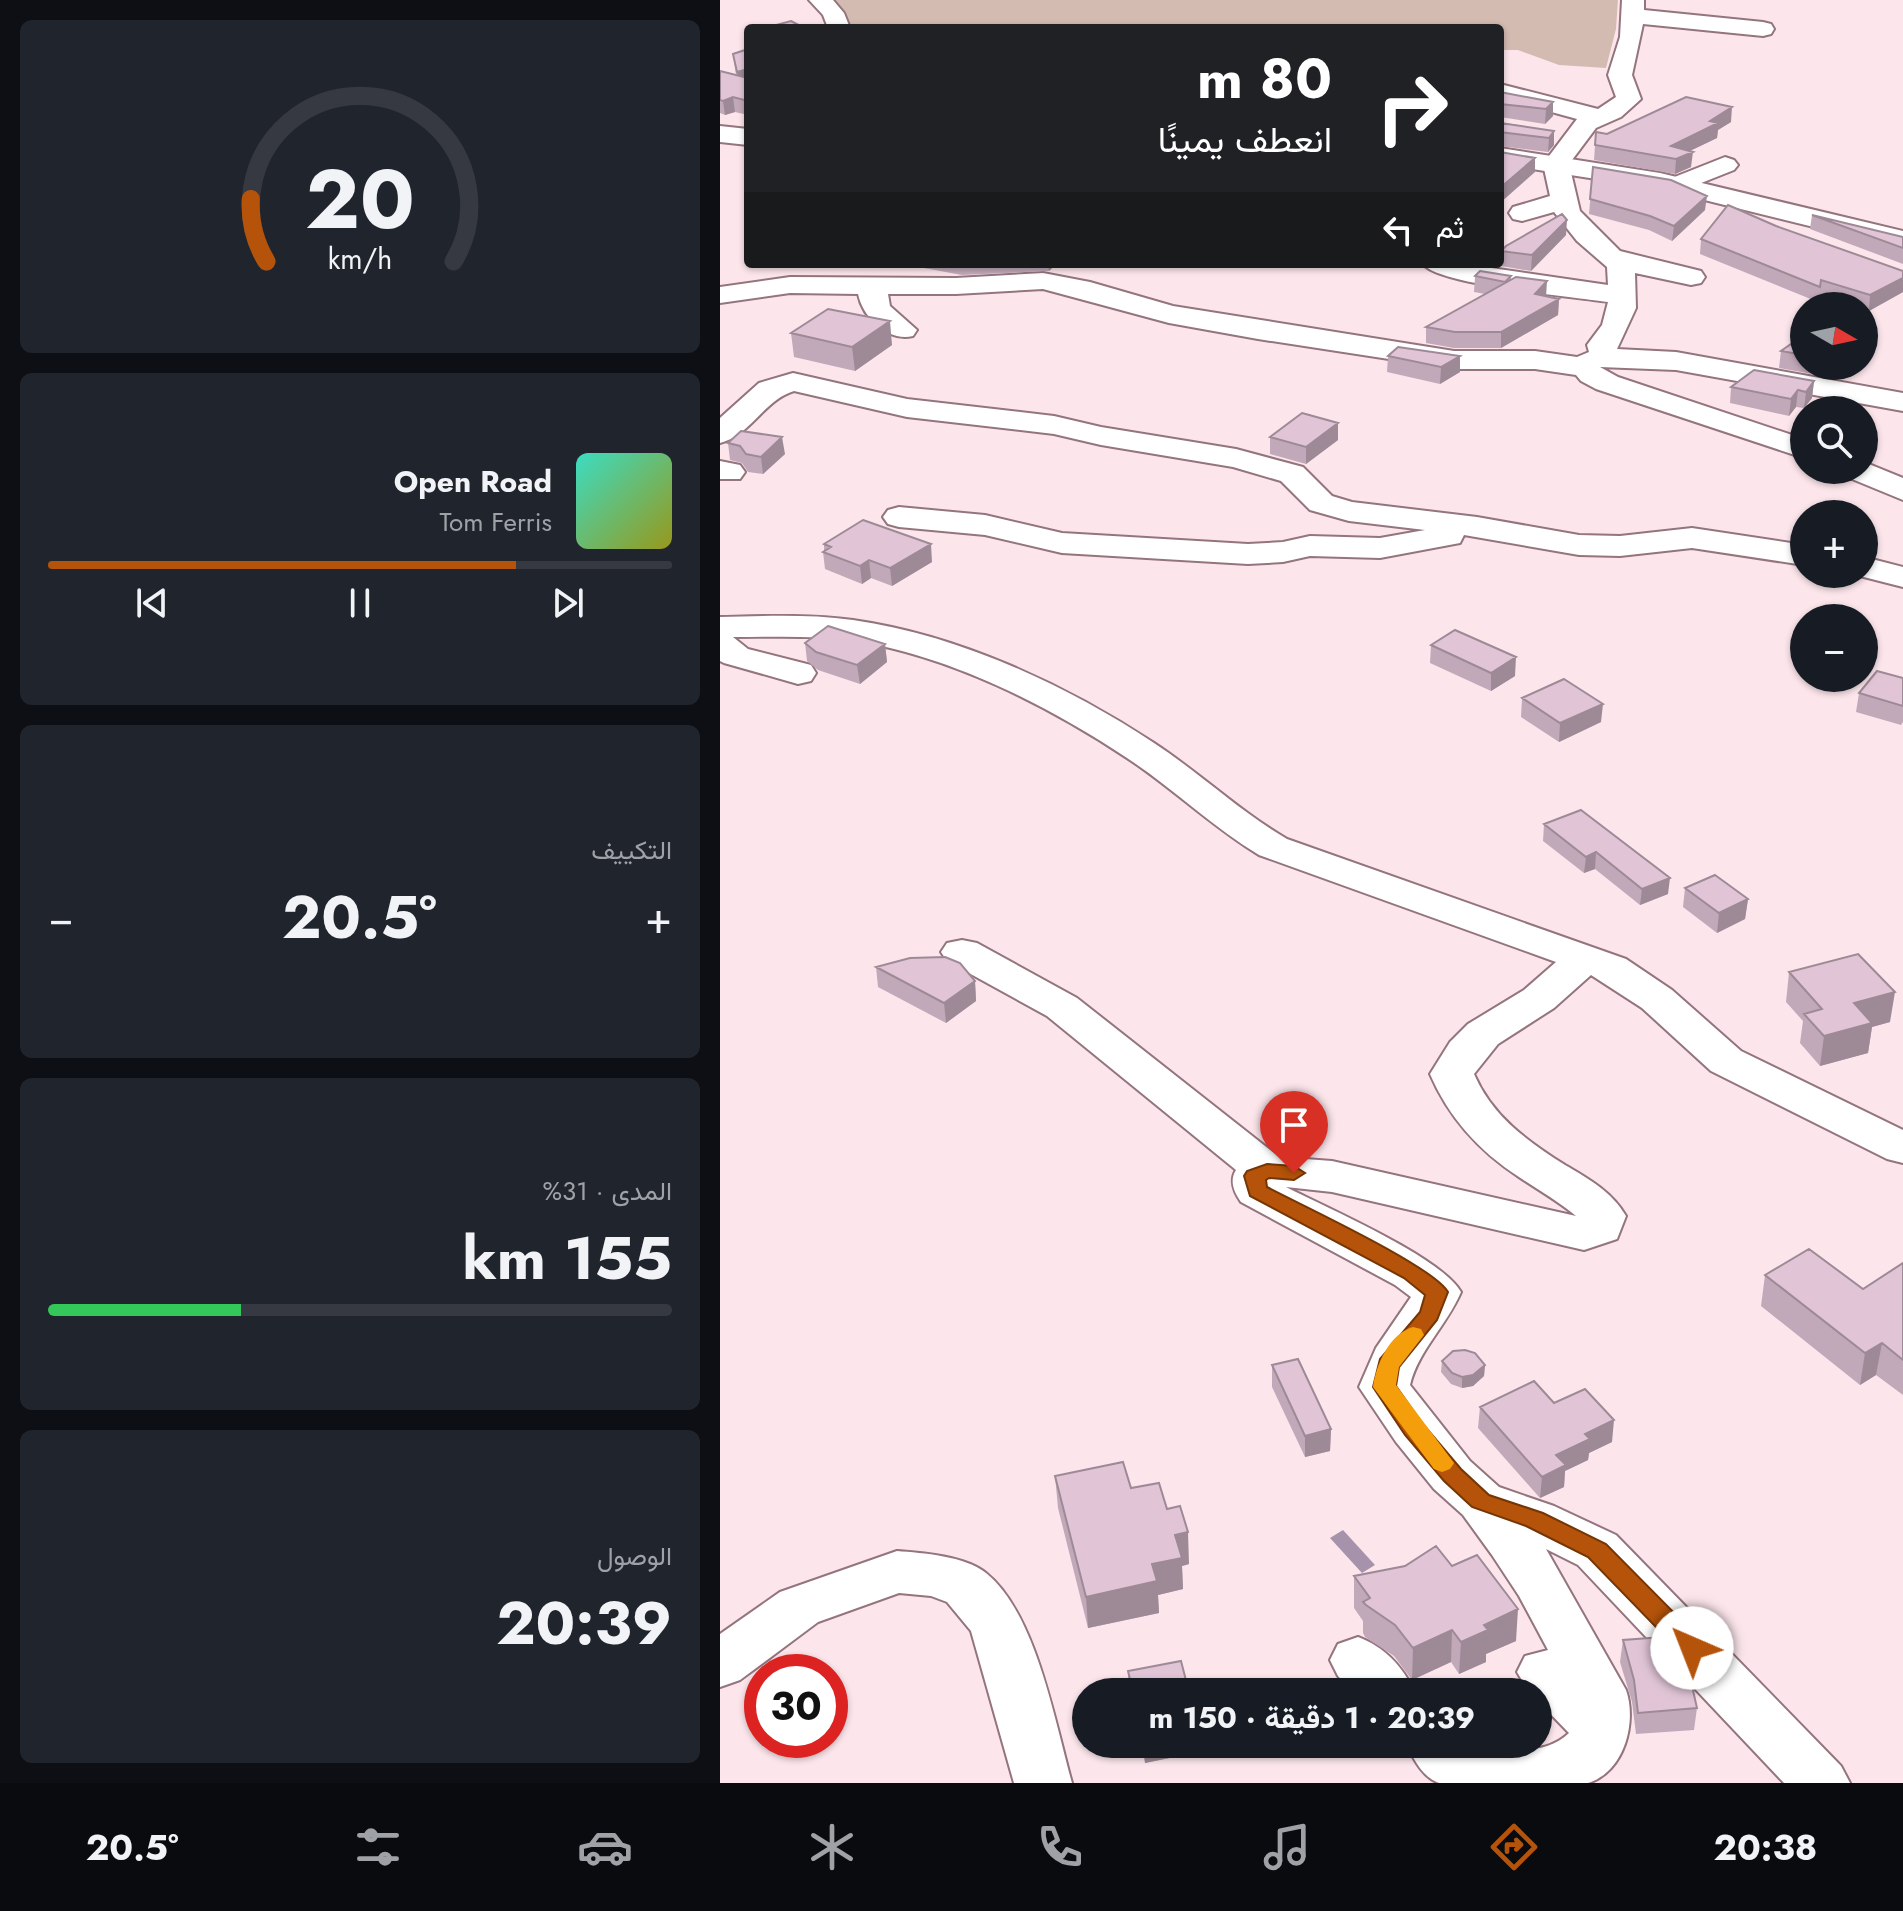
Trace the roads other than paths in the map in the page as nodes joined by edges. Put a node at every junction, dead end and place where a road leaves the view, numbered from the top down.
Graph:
1 (820, 0) edge
2 (1632, 8) edge
3 (837, 24) edge
4 (1763, 29) dead end
5 (1504, 94) edge
6 (720, 134) edge
7 (1544, 134) edge
8 (744, 137) edge
9 (1578, 141) junction
10 (1504, 155) edge
11 (1725, 165) dead end
12 (1680, 185) junction
13 (1565, 200) junction
14 (1522, 213) dead end
15 (1903, 240) edge
16 (1828, 249) edge
17 (1616, 261) junction
18 (1526, 266) edge
19 (1449, 268) edge
20 (1691, 277) dead end
21 (884, 284) junction
22 (720, 295) edge
23 (1621, 295) junction
24 (903, 330) dead end
25 (1595, 362) junction
26 (1903, 402) edge
27 (1655, 419) dead end
28 (1729, 423) junction
29 (720, 434) edge
30 (1790, 444) edge
31 (1878, 470) edge
32 (1903, 474) edge
33 (1878, 479) edge
34 (1903, 490) edge
35 (899, 517) dead end
36 (1496, 531) junction
37 (1790, 553) edge
38 (1878, 571) edge
39 (1903, 577) edge
40 (720, 627) edge
41 (720, 644) edge
42 (798, 673) dead end
43 (962, 952) dead end
44 (1584, 959) junction
45 (1903, 1148) edge
46 (1267, 1171) junction
47 (1481, 1501) junction
48 (720, 1664) edge
49 (1545, 1672) dead end
50 (1603, 1730) junction
51 (1447, 1758) edge
52 (1043, 1783) edge
53 (1821, 1783) edge

1 - 3 street
2 - 4 street
2 - 9 street
5 - 9 street
6 - 8 main road
7 - 9 street
9 - 10 main road
9 - 12 main road
9 - 13 street
11 - 12 street
12 - 15 main road
12 - 16 street
13 - 14 street
13 - 17 street
17 - 18 street
17 - 20 street
17 - 23 street
19 - 23 street
21 - 22 street
21 - 24 street
21 - 25 street
23 - 25 street
25 - 26 street
25 - 28 street
27 - 28 street
28 - 30 street
29 - 36 street
31 - 32 street
33 - 34 street
35 - 36 street
36 - 37 street
38 - 39 street
40 - 44 street
41 - 42 street
43 - 46 street
44 - 45 street
44 - 46 street
46 - 47 street
47 - 50 street
47 - 53 street
48 - 52 street
49 - 50 street
50 - 51 street

